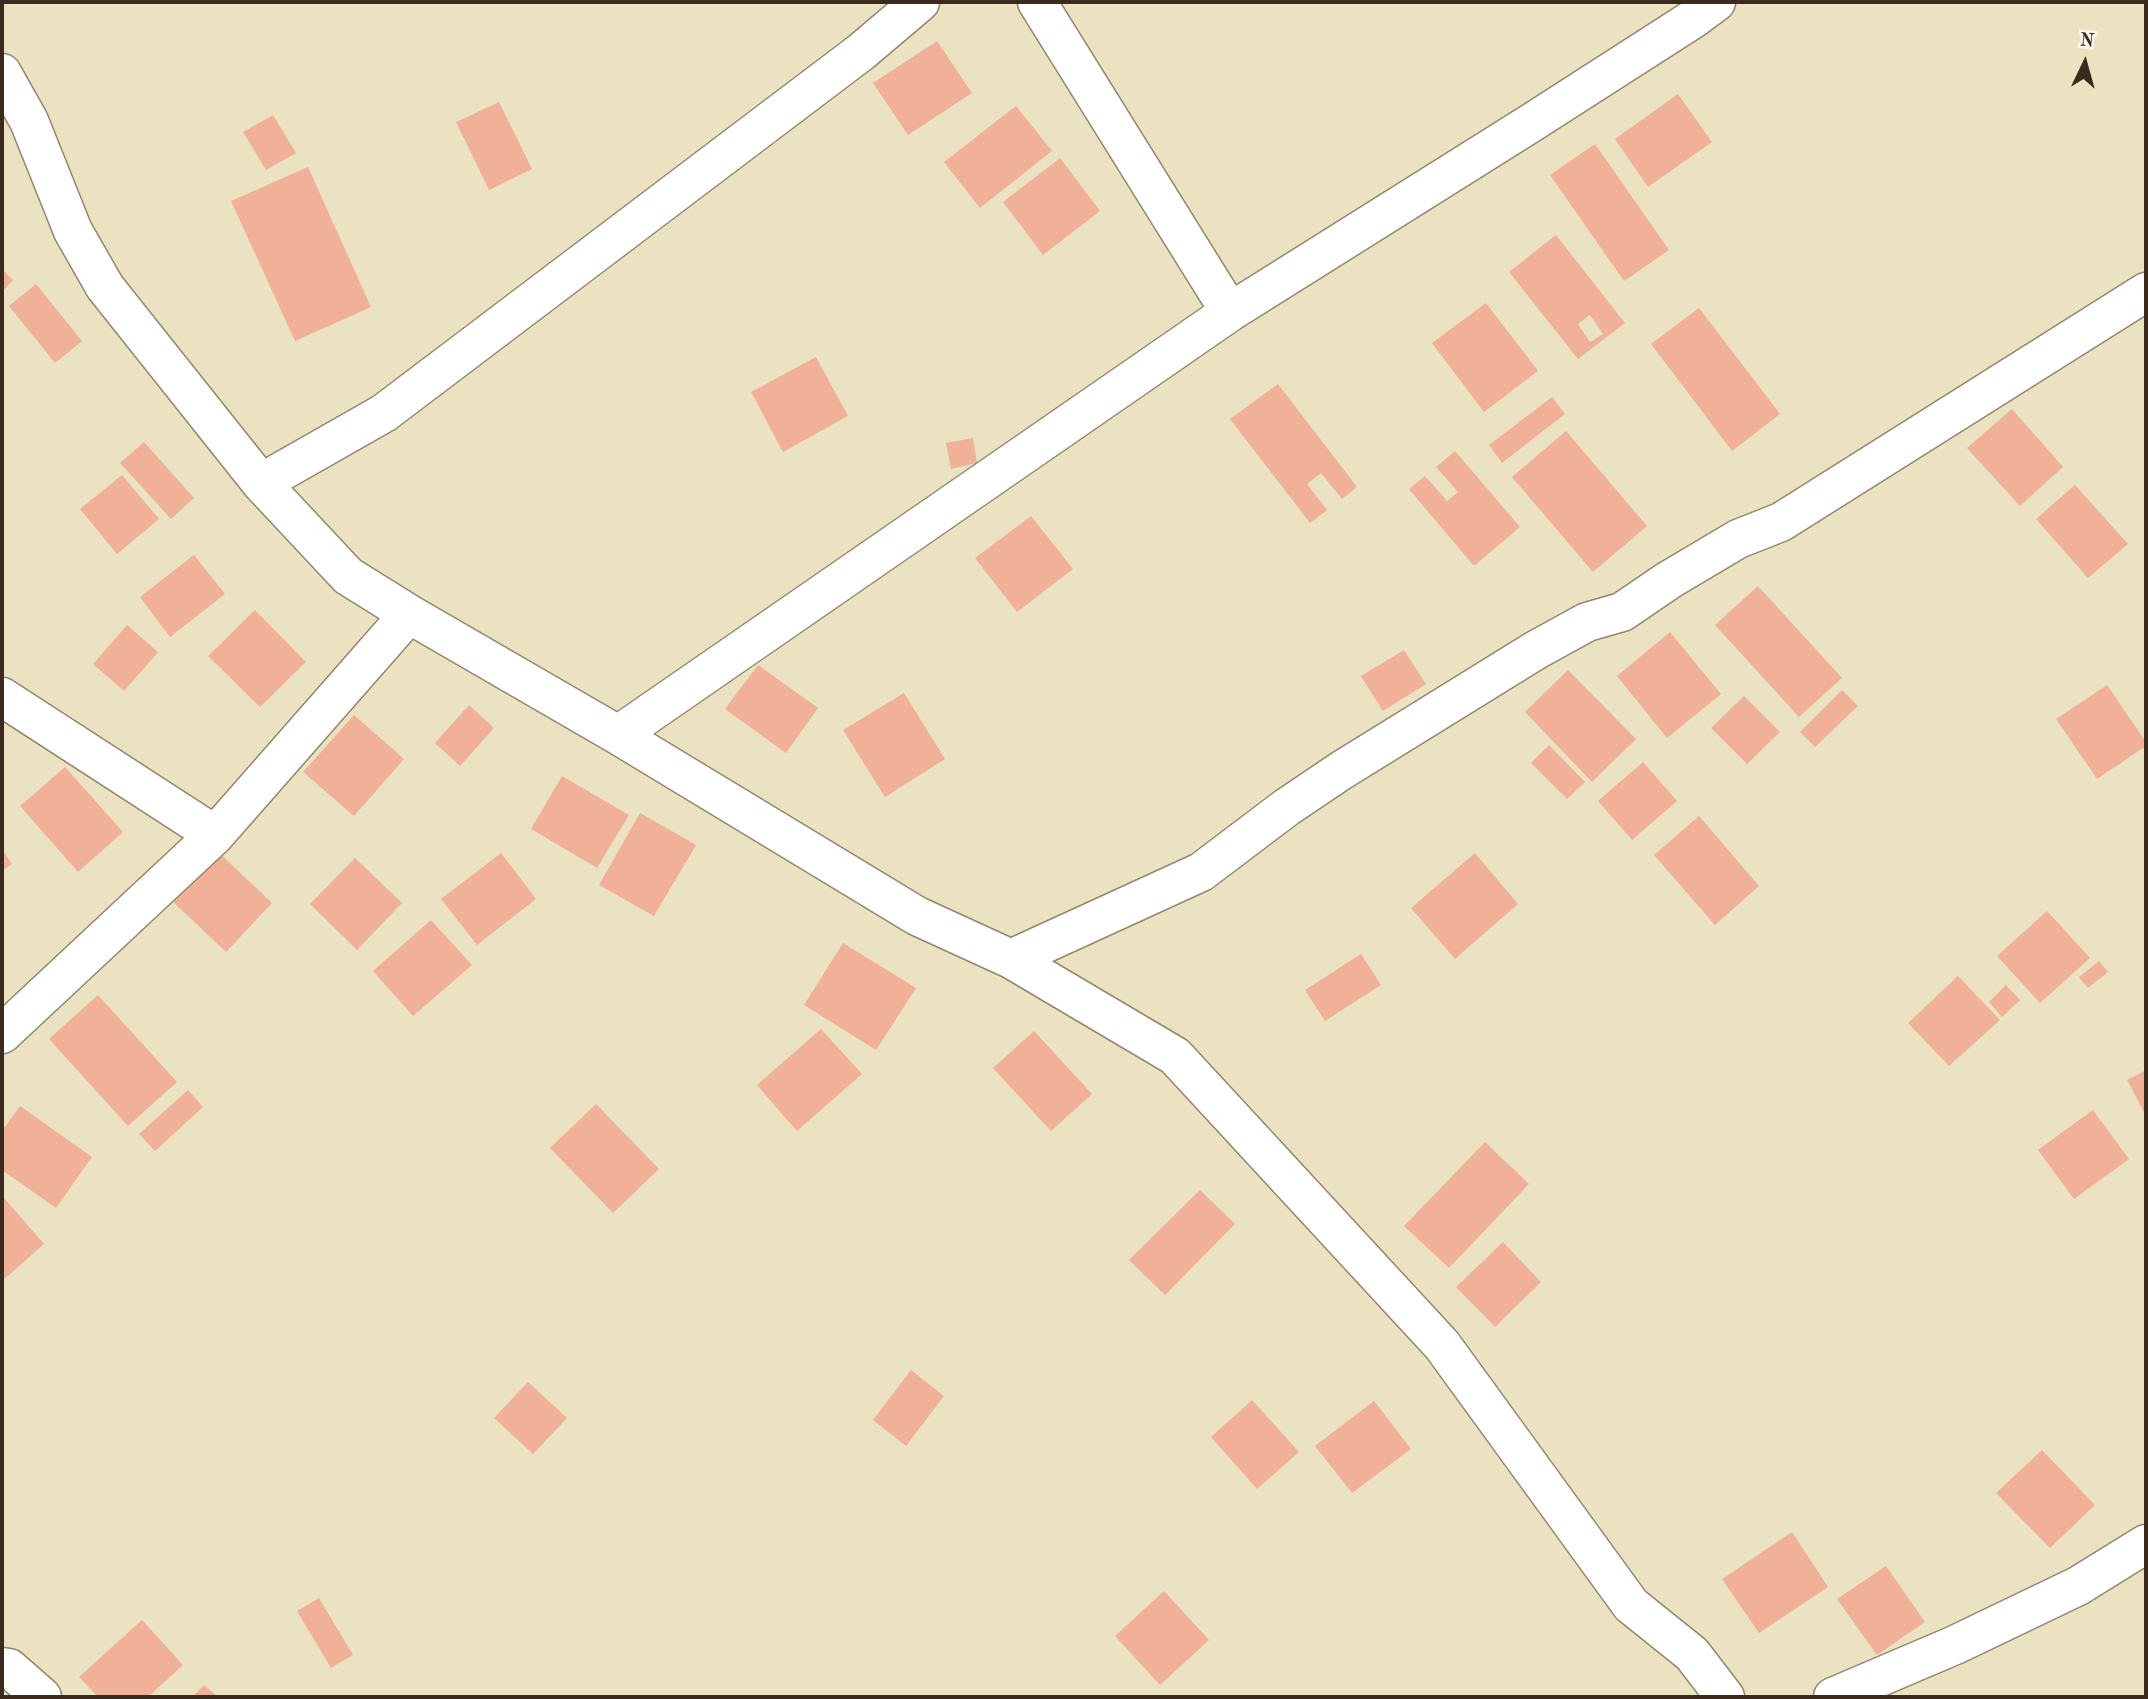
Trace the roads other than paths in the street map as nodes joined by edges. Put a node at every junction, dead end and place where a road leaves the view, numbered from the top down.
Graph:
1 (920, 2) edge
2 (1037, 2) edge
3 (1716, 2) edge
4 (2, 73) edge
5 (2146, 292) edge
6 (1230, 312) junction
7 (261, 483) junction
8 (409, 614) junction
9 (2, 697) edge
10 (618, 735) junction
11 (215, 835) junction
12 (1011, 959) junction
13 (2, 1034) edge
14 (2146, 1544) edge
15 (2, 1667) edge
16 (42, 1697) edge
17 (1725, 1697) edge
18 (1833, 1697) edge

1 - 7 street
2 - 6 street
3 - 6 street
4 - 7 street
5 - 12 street
6 - 10 street
7 - 8 street
8 - 10 street
8 - 11 street
9 - 11 street
10 - 12 street
11 - 13 street
12 - 17 street
14 - 18 street
15 - 16 street

